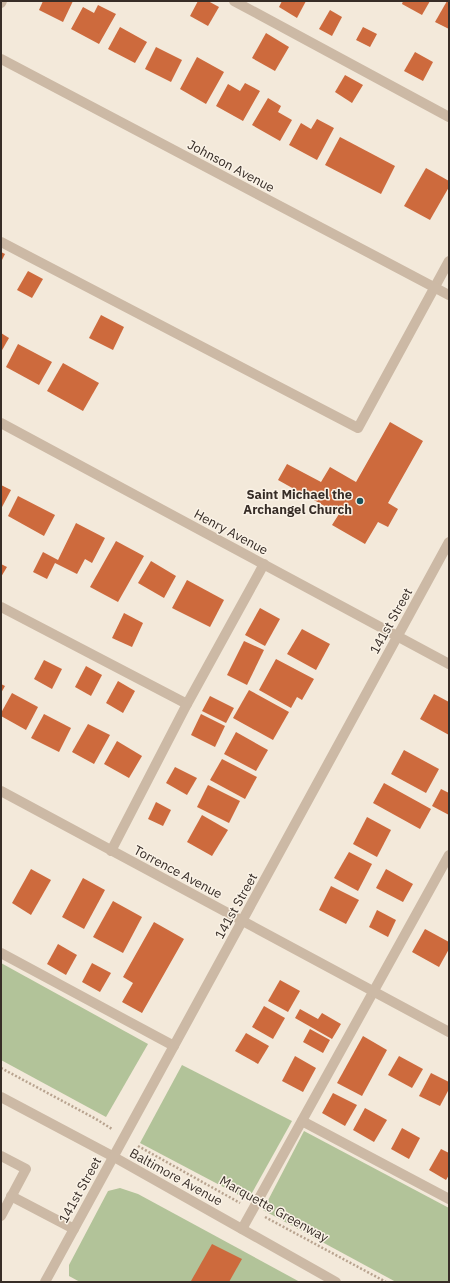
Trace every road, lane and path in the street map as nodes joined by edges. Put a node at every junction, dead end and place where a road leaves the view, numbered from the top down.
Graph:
1 (234, 1) edge
2 (1, 59) edge
3 (449, 117) edge
4 (1, 242) edge
5 (449, 261) edge
6 (434, 288) junction
7 (449, 295) edge
8 (1, 423) edge
9 (449, 542) edge
10 (264, 564) junction
11 (1, 607) edge
12 (398, 636) junction
13 (449, 664) edge
14 (187, 704) junction
15 (1, 791) edge
16 (111, 851) junction
17 (449, 855) edge
18 (242, 921) junction
19 (1, 953) edge
20 (373, 992) junction
21 (449, 1032) edge
22 (174, 1046) junction
23 (1, 1068) edge
24 (1, 1097) edge
25 (96, 1119) dead end
26 (302, 1121) junction
27 (151, 1154) dead end
28 (1, 1156) edge
29 (114, 1157) junction
30 (449, 1199) edge
31 (6, 1201) edge
32 (252, 1210) junction
33 (1, 1216) edge
34 (74, 1229) junction
35 (242, 1229) junction
36 (45, 1282) edge
37 (336, 1282) edge
38 (386, 1282) edge

1 - 3 street
2 - 6 street, Johnson Avenue
4 - 6 street
5 - 6 street
6 - 7 street, Johnson Avenue
8 - 10 street, Henry Avenue
9 - 12 street, 141st Street
10 - 12 street, Henry Avenue
10 - 14 street
11 - 14 street
12 - 13 street, Henry Avenue
12 - 18 street, 141st Street
14 - 16 street
15 - 16 street, Torrence Avenue
16 - 18 street, Torrence Avenue
17 - 20 street
18 - 20 street, Torrence Avenue
18 - 22 street, 141st Street
19 - 22 street
20 - 21 street, Torrence Avenue
20 - 26 street
22 - 29 street, 141st Street
23 - 25 path
24 - 29 street, Baltimore Avenue
26 - 30 street
26 - 32 street
27 - 32 path, Marquette Greenway
28 - 31 street
29 - 34 street, 141st Street
29 - 35 street, Baltimore Avenue
31 - 33 street
31 - 34 street
32 - 35 street
32 - 38 path, Marquette Greenway
34 - 36 street, 141st Street
35 - 37 street, Baltimore Avenue

